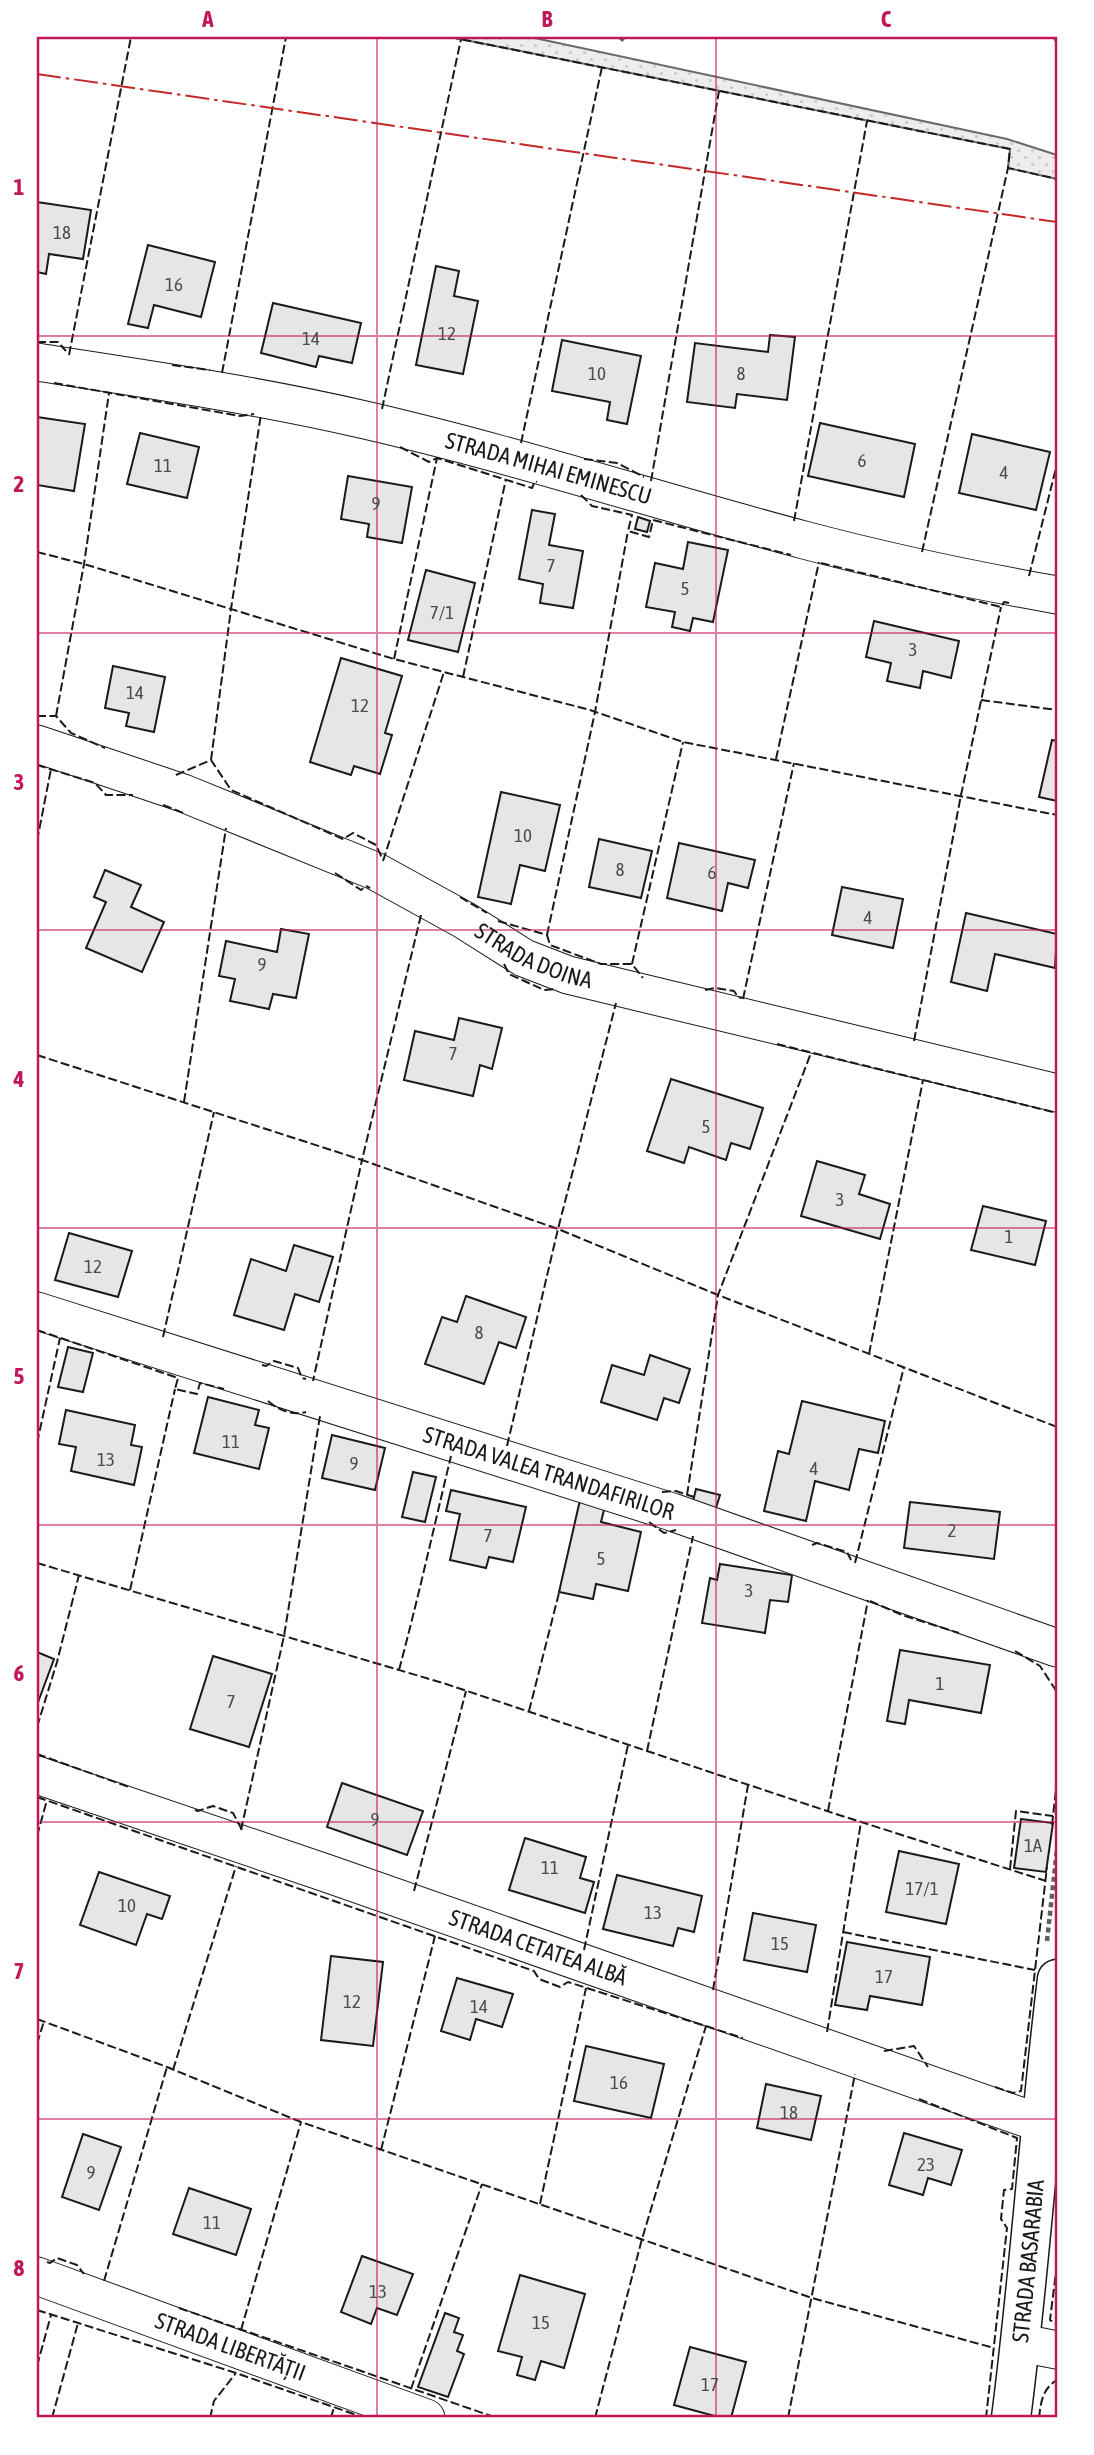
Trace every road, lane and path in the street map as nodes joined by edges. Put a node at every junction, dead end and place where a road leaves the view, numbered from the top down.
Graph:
1 (620, 37) edge
2 (626, 42) dead end
3 (37, 362) edge
4 (1057, 595) edge
5 (37, 744) edge
6 (1057, 1093) edge
7 (37, 1311) edge
8 (1057, 1648) edge
9 (37, 1775) edge
10 (1057, 1979) edge
11 (1051, 2081) edge
12 (1040, 2123) junction
13 (37, 2276) edge
14 (1039, 2347) edge
15 (426, 2418) edge
16 (1011, 2418) edge

1 - 2 path
3 - 4 street, STRADA MIHAI EMINESCU
5 - 6 street, STRADA DOINA
7 - 8 street, STRADA VALEA TRANDAFIRILOR
9 - 12 street, STRADA CETATEA ALBĂ
10 - 11 street, STRADA BASARABIA
11 - 12 street, STRADA BASARABIA
12 - 14 street, STRADA BASARABIA
13 - 15 street, STRADA LIBERTĂȚII
14 - 16 street, STRADA BASARABIA

